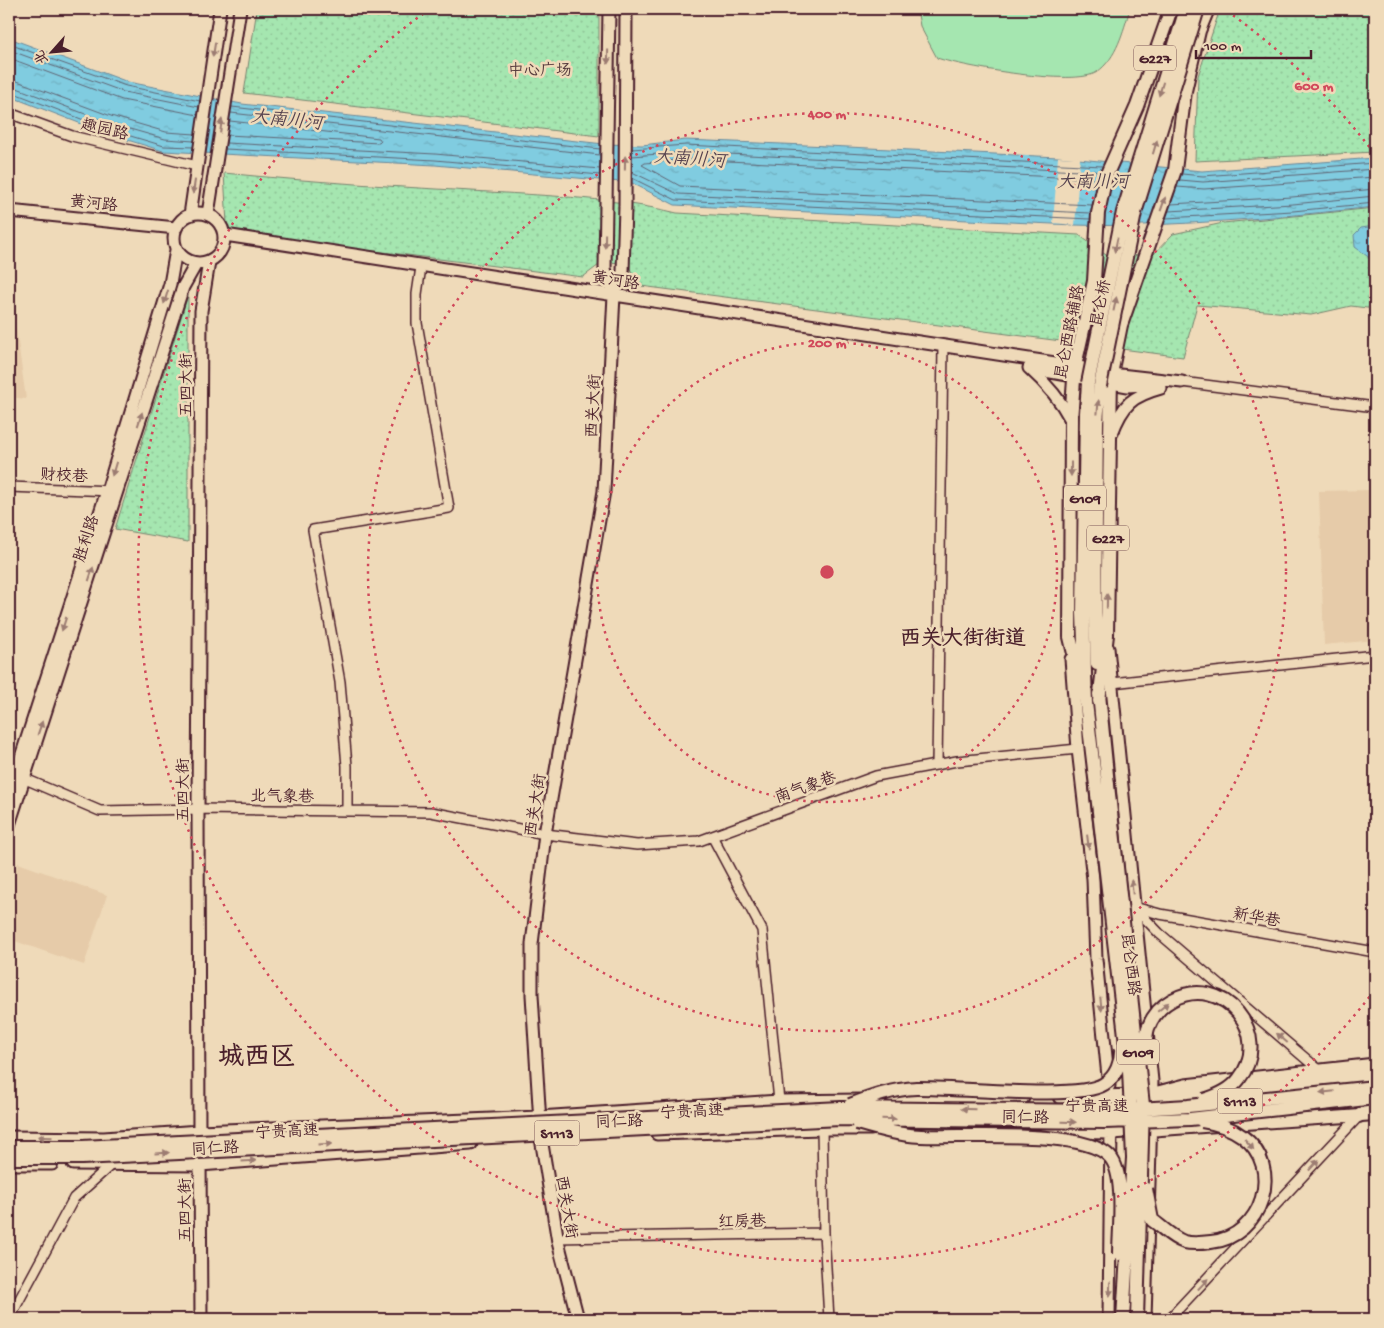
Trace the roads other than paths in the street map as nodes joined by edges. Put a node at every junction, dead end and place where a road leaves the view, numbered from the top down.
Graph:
1 (220, 9) edge
2 (240, 9) edge
3 (609, 9) edge
4 (626, 9) edge
5 (1171, 9) edge
6 (1186, 9) edge
7 (1198, 9) edge
8 (1208, 9) edge
9 (9, 113) edge
10 (197, 163) junction
11 (9, 211) edge
12 (208, 214) junction
13 (190, 215) junction
14 (176, 228) junction
15 (225, 235) junction
16 (176, 250) junction
17 (209, 262) junction
18 (196, 264) junction
19 (421, 267) junction
20 (614, 295) junction
21 (943, 347) junction
22 (1002, 357) junction
23 (1029, 368) junction
24 (1075, 371) junction
25 (1110, 378) junction
26 (1182, 382) junction
27 (1375, 407) edge
28 (1071, 420) junction
29 (1109, 439) junction
30 (9, 486) edge
31 (112, 491) junction
32 (1089, 613) junction
33 (1107, 635) junction
34 (1070, 637) junction
35 (1375, 655) edge
36 (1112, 684) junction
37 (1099, 702) junction
38 (1086, 703) junction
39 (1078, 749) junction
40 (937, 765) junction
41 (23, 778) junction
42 (1122, 781) junction
43 (1102, 786) junction
44 (9, 794) edge
45 (198, 809) junction
46 (1084, 810) junction
47 (348, 811) junction
48 (9, 825) edge
49 (545, 834) junction
50 (712, 836) junction
51 (1134, 906) junction
52 (1113, 943) junction
53 (1375, 952) edge
54 (1375, 1064) edge
55 (1319, 1070) junction
56 (1375, 1074) edge
57 (1142, 1086) junction
58 (1375, 1087) edge
59 (1152, 1094) junction
60 (1110, 1097) junction
61 (1375, 1098) edge
62 (779, 1101) junction
63 (1375, 1109) edge
64 (840, 1113) junction
65 (1189, 1113) junction
66 (1375, 1114) edge
67 (1359, 1116) junction
68 (539, 1117) junction
69 (822, 1129) junction
70 (199, 1131) junction
71 (1150, 1131) junction
72 (1112, 1133) junction
73 (9, 1137) edge
74 (541, 1138) junction
75 (9, 1147) edge
76 (1141, 1156) junction
77 (9, 1158) edge
78 (9, 1164) edge
79 (112, 1164) junction
80 (200, 1165) junction
81 (824, 1233) junction
82 (557, 1238) junction
83 (1123, 1317) edge
84 (9, 1319) edge
85 (201, 1319) edge
86 (578, 1319) edge
87 (829, 1319) edge
88 (1109, 1319) edge
89 (1138, 1319) edge
90 (1145, 1319) edge
91 (1169, 1319) edge

1 -> 10 main road
12 -> 2 main road
3 -> 20 main road, 西关大街
20 -> 4 main road, 西关大街
5 - 24 highway, 昆仑西路辅路 / G227
6 -> 32 highway, 昆仑桥 / G109, bridge
32 -> 7 highway, 昆仑桥 / G109, bridge
25 -> 8 highway, G227
9 - 10 street, 趣园路
10 -> 13 main road
11 - 14 main road, 黄河路
12 - 13 main road
12 - 15 main road
13 - 14 main road
14 - 16 main road
15 - 17 main road
15 - 19 main road, 黄河路
16 - 18 main road
16 -> 31 main road, 胜利路
17 - 18 main road
17 - 45 main road, 五四大街
31 -> 18 main road, 胜利路
19 - 20 main road, 黄河路
19 - 47 street
20 - 21 main road, 黄河路
20 - 49 main road, 西关大街
21 - 22 main road, 黄河路
21 - 40 street
22 - 23 main road
22 - 24 main road
23 - 24 main road
23 - 28 main road
24 - 25 main road
24 - 28 highway, 昆仑西路辅路 / G227
25 - 26 main road
25 - 29 highway, G227
26 - 27 street
26 - 29 main road
28 -> 34 highway, 昆仑西路辅路 / G227
33 -> 29 highway, G227
30 - 31 street, 财校巷
41 -> 31 main road, 胜利路
31 -> 44 main road, 胜利路
32 - 37 highway, 昆仑西路 / G109
32 - 38 highway, 昆仑西路 / G109
33 - 36 main road
33 - 37 highway, G227
34 - 38 highway, 昆仑西路辅路 / G227
34 - 39 main road
35 - 36 street
36 - 42 main road
37 - 42 main road
37 - 43 highway, 昆仑西路 / G109
38 - 43 highway, 昆仑西路 / G109
38 - 46 main road
39 - 40 street, 南气象巷
39 - 46 main road
40 - 50 street, 南气象巷
41 - 45 street, 北气象巷
41 - 48 main road, 胜利路
51 -> 42 main road
43 - 52 highway, 昆仑西路 / G109, bridge
43 - 57 highway, 昆仑西路 / G109, bridge
45 - 47 street, 北气象巷
45 - 70 main road, 五四大街
46 -> 60 main road
47 - 49 street, 北气象巷
49 - 50 street, 南气象巷
49 - 68 main road, 西关大街
50 - 62 street
51 - 53 street, 新华巷
55 -> 51 street
51 - 59 main road
52 - 64 highway, bridge
52 - 83 highway, 昆仑西路 / G109, bridge
54 - 55 main road, 同仁路
55 - 59 main road, 同仁路
56 - 59 highway
57 -> 65 highway, bridge
57 - 76 highway, 昆仑西路 / G109, bridge
58 -> 65 highway, 宁贵高速 / S1113, bridge
59 - 60 main road, 同仁路
59 - 71 main road
60 - 62 main road, 同仁路
60 - 72 main road
61 - 65 highway, 宁贵高速 / S1113, bridge
62 - 68 main road, 同仁路
63 - 67 highway
64 - 65 highway, 宁贵高速 / S1113, bridge
64 - 75 highway, 宁贵高速 / S1113, bridge
77 -> 64 highway, 宁贵高速 / S1113, bridge
64 - 83 highway, bridge
65 -> 76 highway, bridge
66 - 67 main road, 同仁路
67 - 71 main road, 同仁路
91 -> 67 street
68 - 70 main road, 同仁路
68 - 74 main road, 西关大街
69 -> 72 main road, 同仁路
69 - 74 main road, 同仁路
69 - 81 street
70 -> 73 main road, 同仁路
70 - 80 main road, 五四大街
71 - 72 main road, 同仁路
71 - 90 main road
72 -> 88 main road
80 -> 74 main road, 同仁路
74 - 82 main road, 西关大街
76 - 89 highway, 昆仑西路 / G109, bridge
78 - 79 main road, 同仁路
79 - 80 main road, 同仁路
79 - 84 street
80 - 85 main road, 五四大街
81 - 82 street, 红房巷
81 - 87 street
82 - 86 main road, 西关大街

